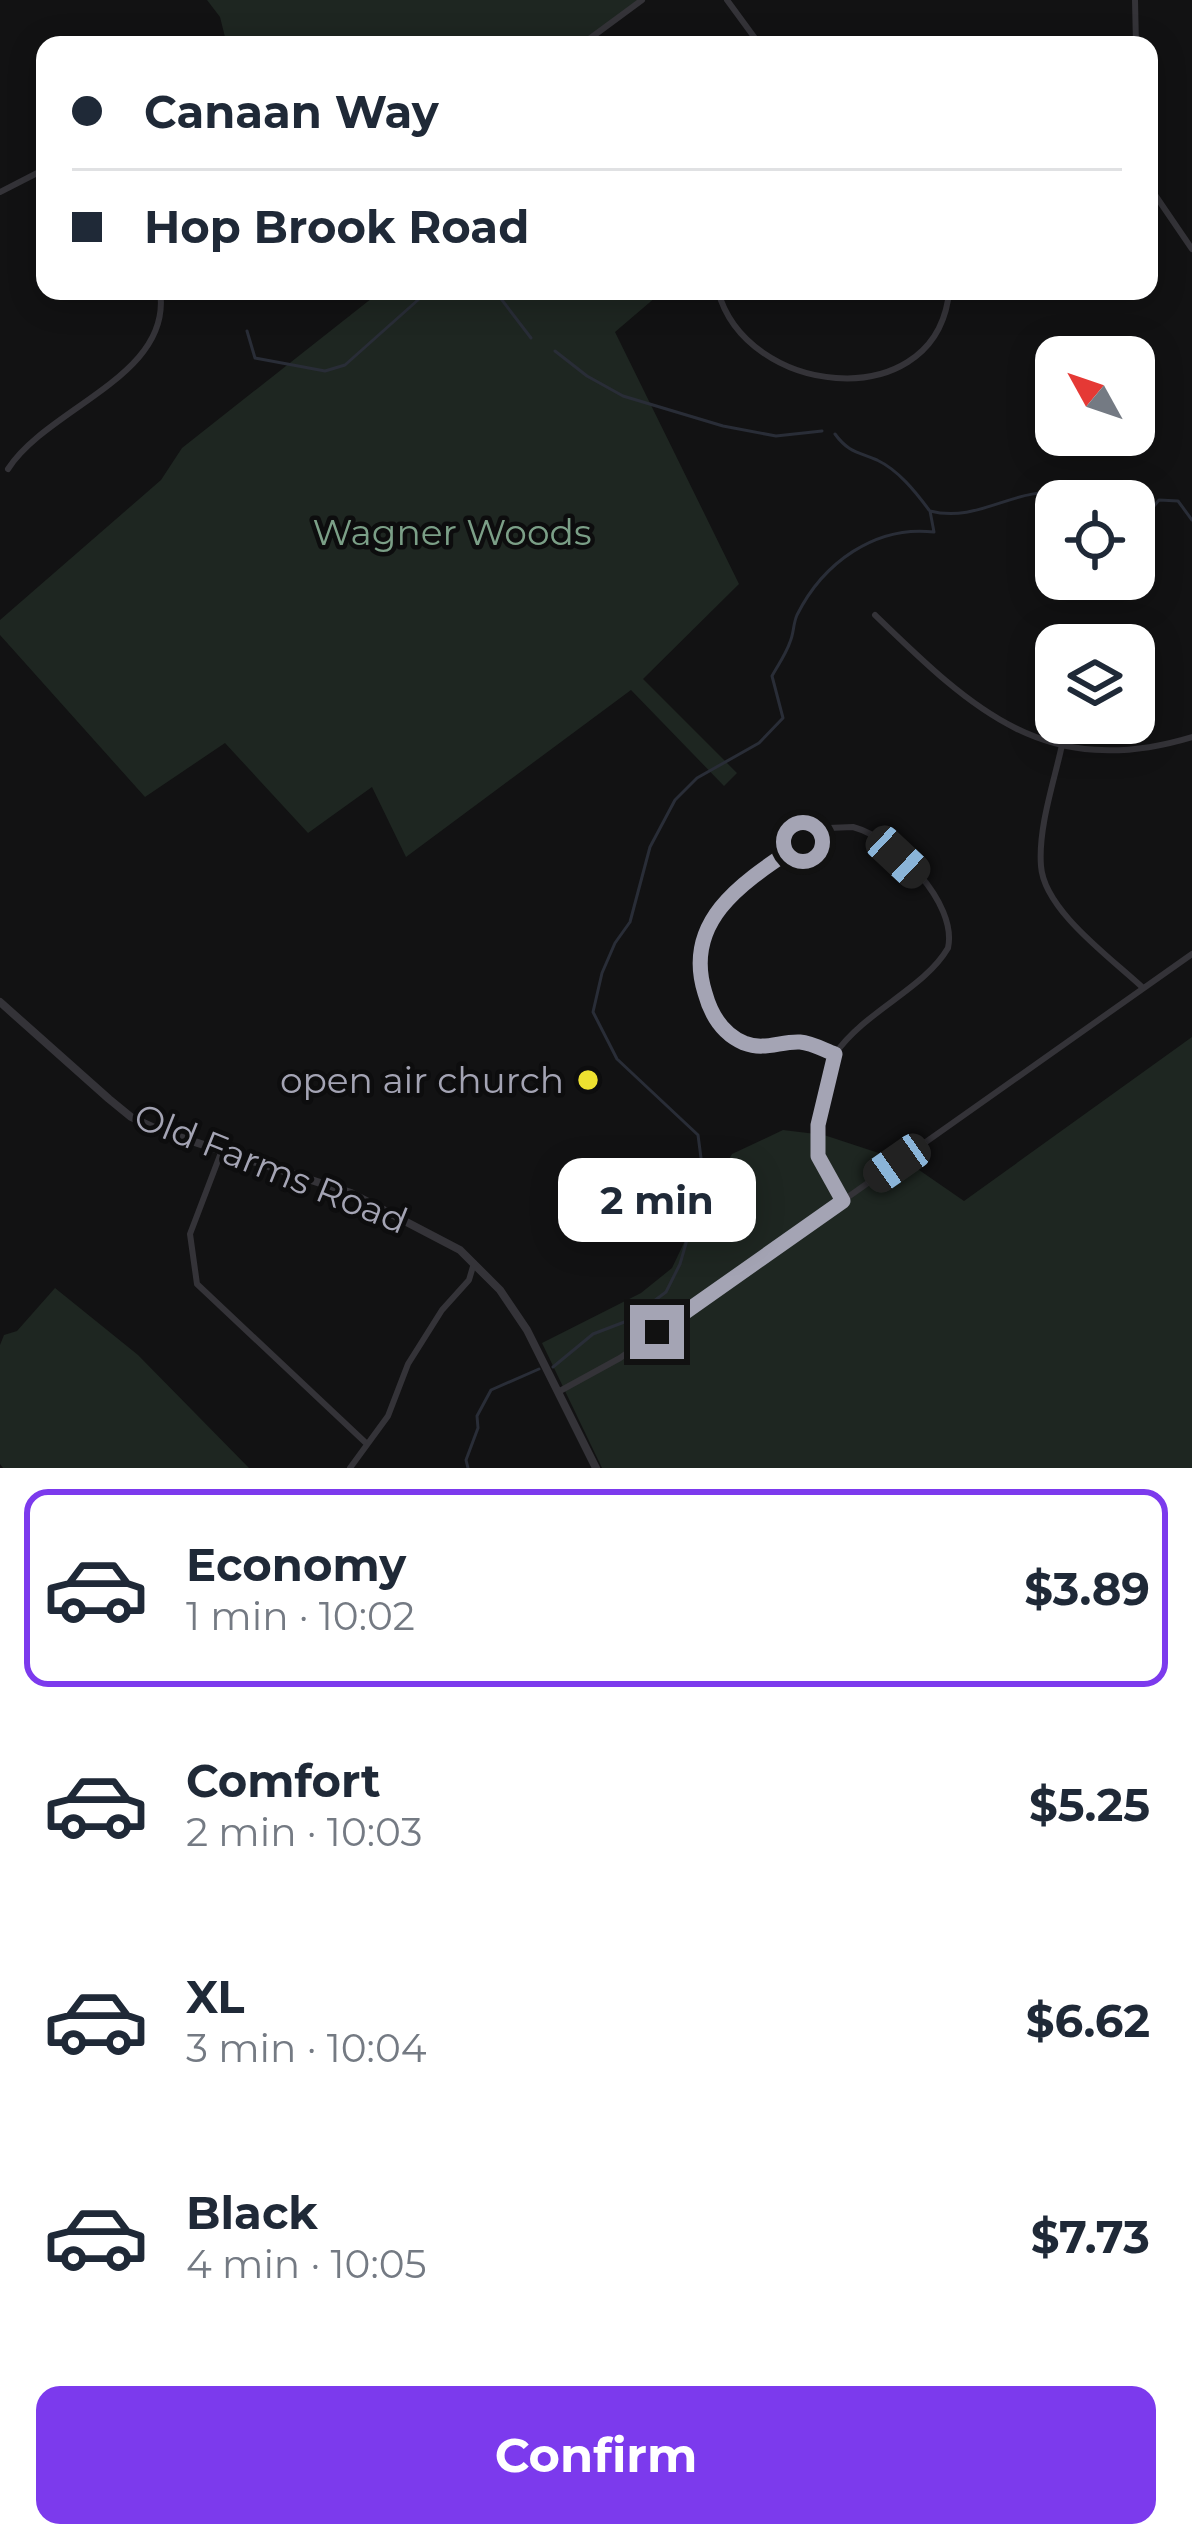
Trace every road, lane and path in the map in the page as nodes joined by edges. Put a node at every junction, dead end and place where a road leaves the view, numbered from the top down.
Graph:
1 (642, 0) edge
2 (728, 0) edge
3 (1136, 0) edge
4 (593, 36) edge
5 (754, 36) edge
6 (1136, 36) edge
7 (36, 174) edge
8 (0, 192) edge
9 (1158, 199) edge
10 (1192, 249) edge
11 (160, 300) edge
12 (723, 300) edge
13 (948, 301) dead end
14 (8, 469) dead end
15 (875, 615) dead end
16 (1192, 737) edge
17 (1062, 745) junction
18 (1192, 955) edge
19 (1142, 987) junction
20 (0, 1002) edge
21 (835, 1054) junction
22 (223, 1148) junction
23 (843, 1201) junction
24 (475, 1263) junction
25 (488, 1276) junction
26 (469, 1280) junction
27 (558, 1392) junction
28 (367, 1444) junction
29 (350, 1468) edge
30 (596, 1468) edge

1 - 4 street
2 - 5 street
3 - 6 street
7 - 8 street
9 - 10 street
11 - 14 street
12 - 13 street
15 - 17 street
16 - 17 street
17 - 19 street
18 - 19 street
19 - 23 street
20 - 22 street, Old Farms Road
21 - 21 street
21 - 23 street
22 - 24 street, Old Farms Road
22 - 28 street
23 - 27 street
24 - 25 street, Old Farms Road
24 - 26 street
25 - 26 street
25 - 27 street, Old Farms Road
26 - 28 street
27 - 30 street, Old Farms Road
28 - 29 street

